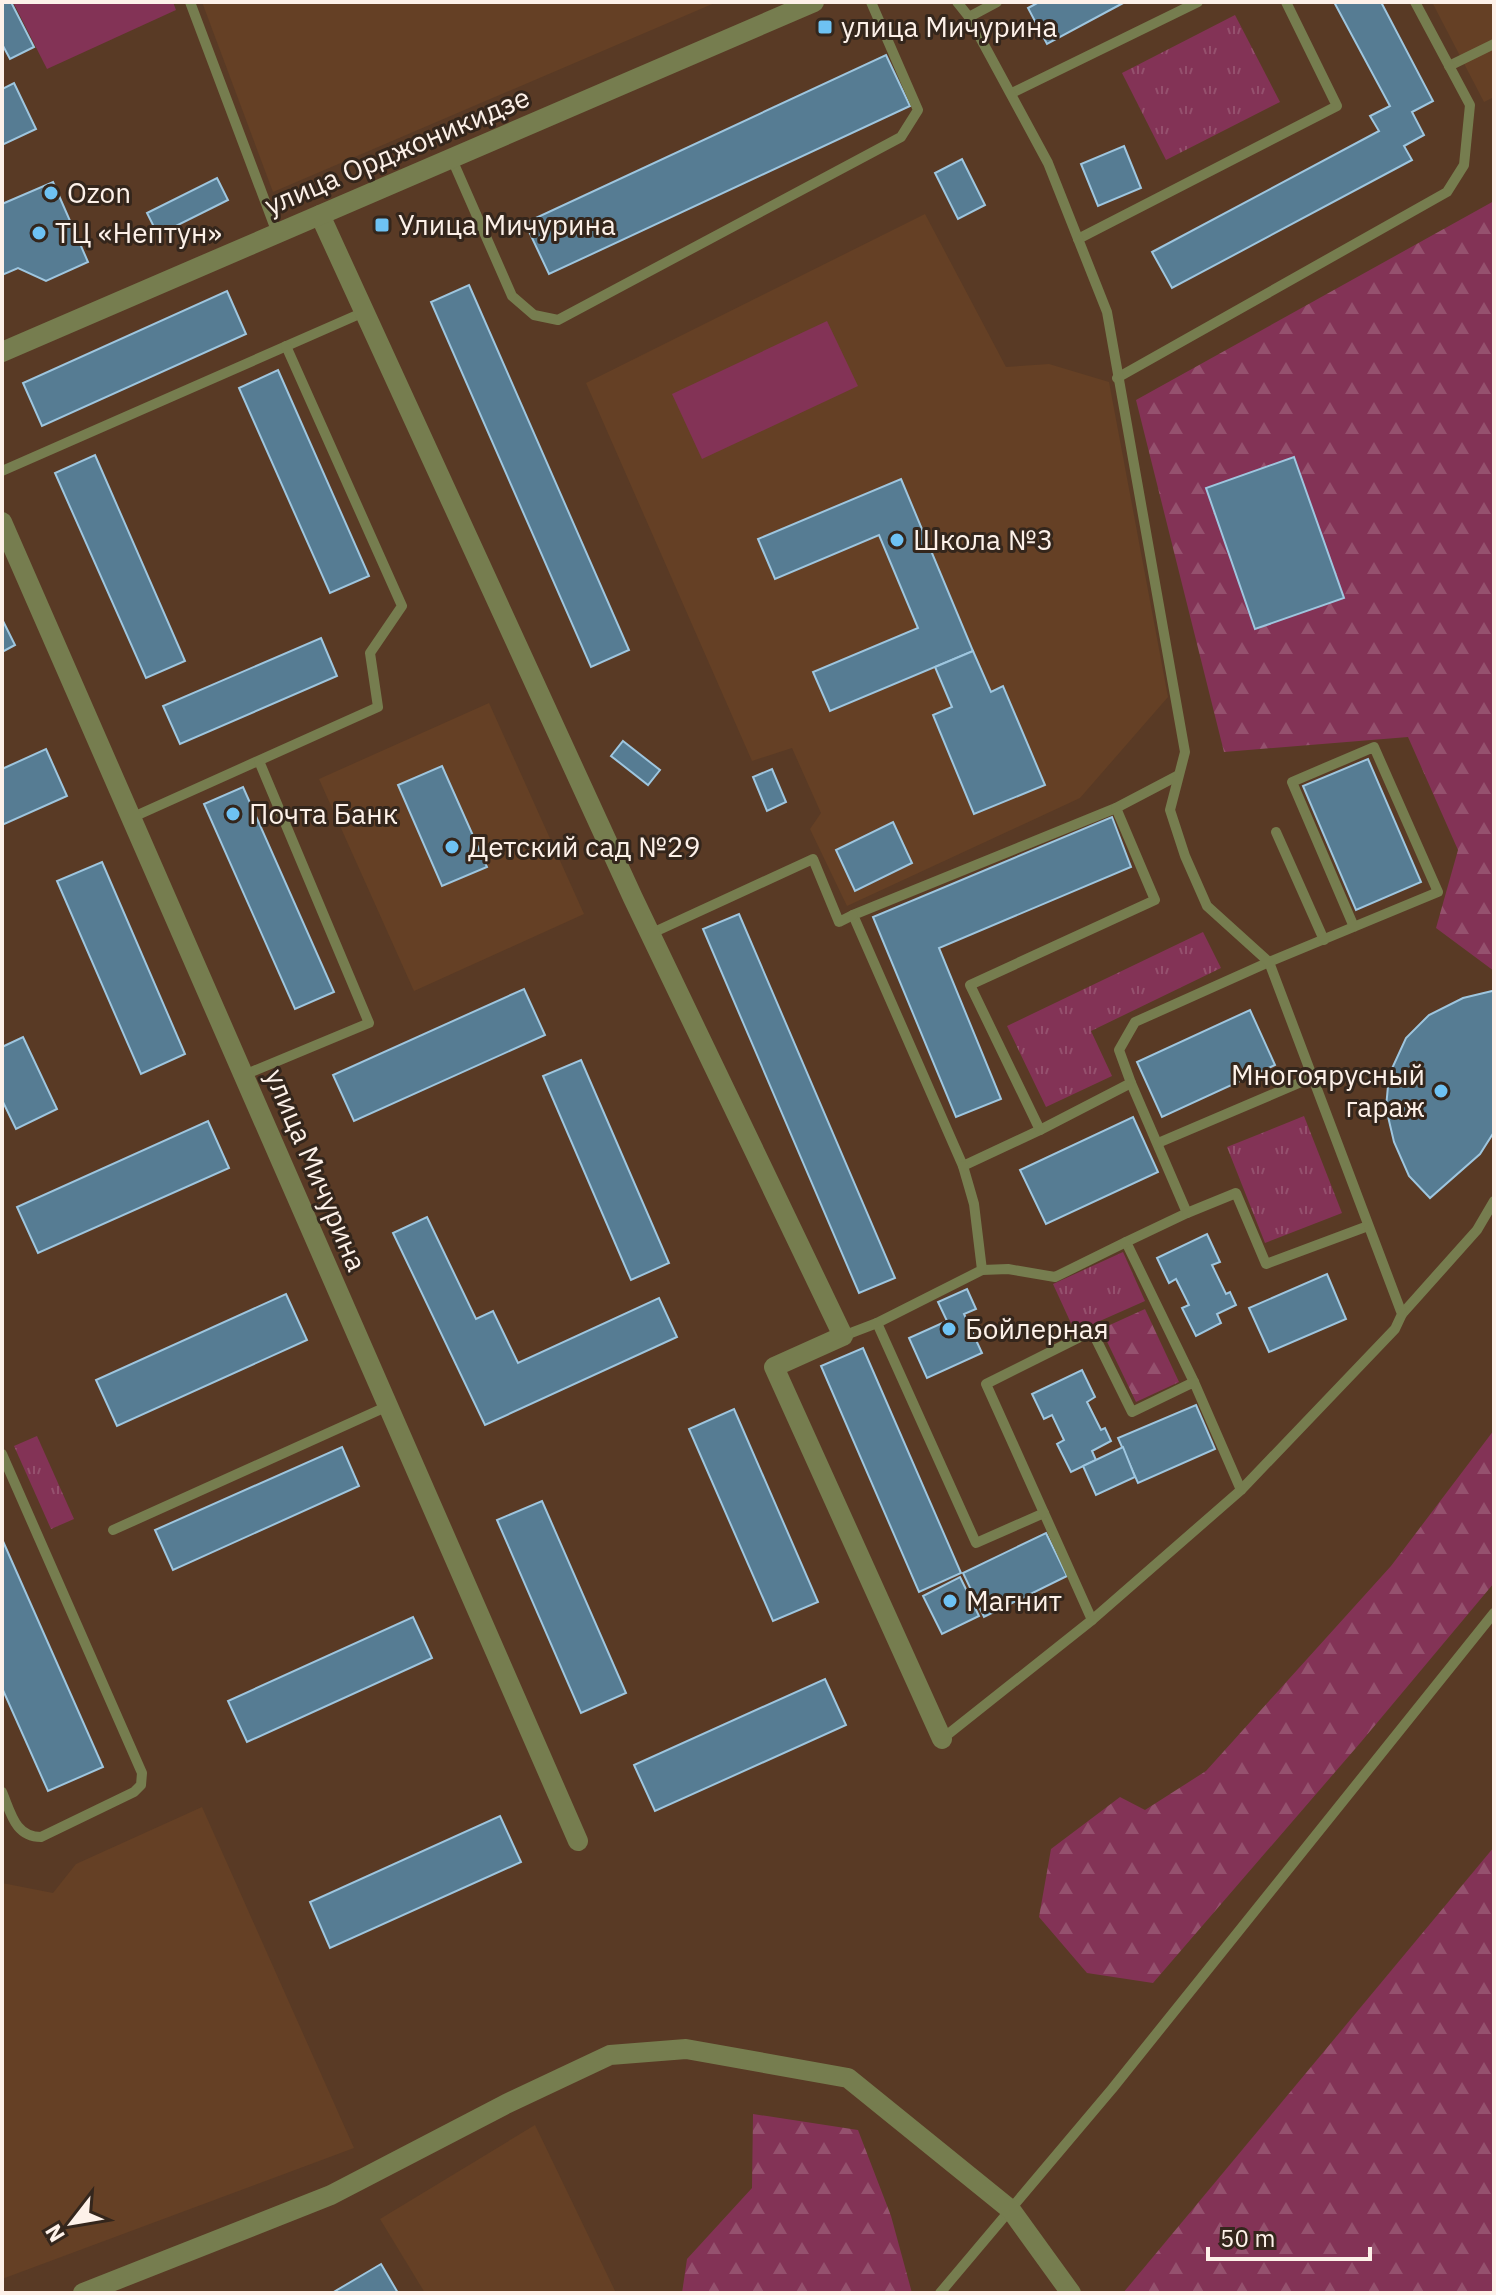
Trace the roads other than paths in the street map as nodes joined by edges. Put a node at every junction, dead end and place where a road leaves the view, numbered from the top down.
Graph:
1 (190, 2) edge
2 (814, 2) edge
3 (871, 2) edge
4 (957, 2) edge
5 (997, 2) edge
6 (1198, 2) edge
7 (1286, 2) edge
8 (1415, 2) edge
9 (969, 17) junction
10 (1494, 44) edge
11 (1449, 66) junction
12 (1012, 93) junction
13 (451, 157) junction
14 (320, 215) junction
15 (277, 233) junction
16 (1078, 239) junction
17 (364, 312) junction
18 (286, 346) junction
19 (2, 352) edge
20 (1117, 378) junction
21 (2, 471) edge
22 (2, 522) edge
23 (259, 761) junction
24 (1177, 776) junction
25 (1116, 808) junction
26 (131, 818) junction
27 (1276, 832) dead end
28 (853, 915) junction
29 (1354, 927) junction
30 (650, 934) junction
31 (1324, 940) junction
32 (1269, 962) junction
33 (244, 1075) junction
34 (1313, 1077) junction
35 (1131, 1083) junction
36 (1040, 1130) junction
37 (1158, 1143) junction
38 (963, 1166) junction
39 (1494, 1201) edge
40 (1187, 1213) junction
41 (1368, 1226) junction
42 (1126, 1242) junction
43 (982, 1270) junction
44 (1402, 1314) junction
45 (877, 1323) junction
46 (843, 1336) junction
47 (1194, 1382) junction
48 (388, 1406) junction
49 (2, 1454) edge
50 (1241, 1490) junction
51 (1044, 1513) junction
52 (113, 1530) dead end
53 (1494, 1613) edge
54 (1092, 1620) junction
55 (942, 1739) joint
56 (2, 1792) edge
57 (578, 1841) dead end
58 (1011, 2210) junction
59 (83, 2293) edge
60 (940, 2293) edge
61 (1071, 2293) edge

1 - 15 lane
2 - 13 street, улица Орджоникидзе
3 - 13 lane
4 - 9 lane
5 - 9 lane
6 - 12 lane
7 - 16 lane
8 - 11 lane
9 - 12 lane
10 - 11 lane
11 - 20 lane
12 - 16 lane
13 - 14 street, улица Орджоникидзе
14 - 15 street, улица Орджоникидзе
14 - 17 street
15 - 19 street, улица Орджоникидзе
16 - 20 lane
17 - 18 lane
17 - 30 street
18 - 21 lane
18 - 23 lane
20 - 24 lane
22 - 26 street, улица Мичурина
23 - 26 lane
23 - 33 lane
24 - 25 lane
24 - 32 lane
25 - 28 lane
25 - 36 lane
26 - 33 street, улица Мичурина
27 - 31 lane
28 - 30 lane
28 - 38 lane
29 - 29 lane
29 - 31 lane
30 - 46 street
31 - 32 lane
32 - 34 lane
32 - 35 lane
33 - 48 street, улица Мичурина
34 - 37 lane
34 - 41 lane
35 - 36 lane
35 - 37 lane
36 - 38 lane
37 - 40 lane
38 - 43 lane
39 - 44 lane
40 - 41 lane
40 - 42 lane
41 - 44 lane
42 - 43 lane
42 - 47 lane
43 - 45 lane
44 - 50 lane
45 - 46 lane
45 - 51 lane
46 - 55 street
47 - 50 lane
47 - 51 lane
48 - 52 lane
48 - 57 street, улица Мичурина
49 - 56 lane
50 - 54 lane
51 - 54 lane
53 - 58 lane
54 - 55 lane
58 - 59 street
58 - 60 lane
58 - 61 street

